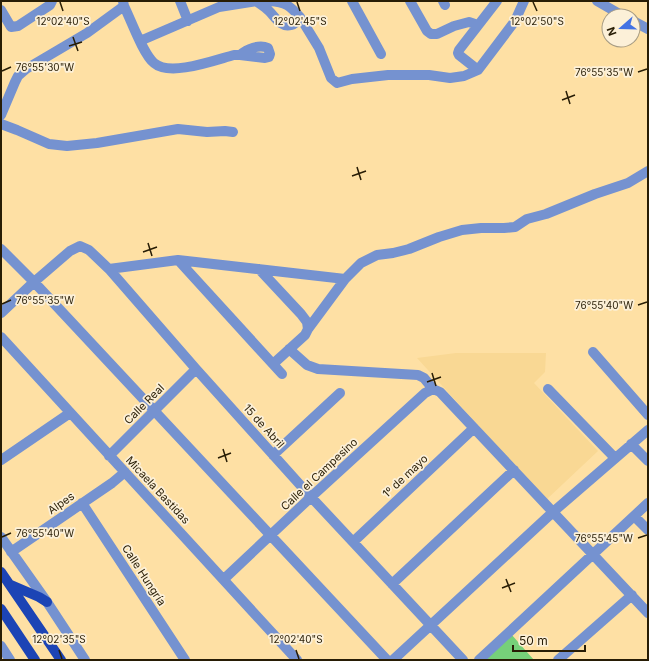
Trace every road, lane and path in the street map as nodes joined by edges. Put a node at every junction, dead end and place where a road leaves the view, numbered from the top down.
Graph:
1 (52, 1) edge
2 (180, 1) edge
3 (256, 1) edge
4 (270, 1) edge
5 (352, 1) edge
6 (410, 1) edge
7 (497, 1) edge
8 (524, 1) edge
9 (597, 1) edge
10 (123, 4) edge
11 (610, 8) edge
12 (1, 10) edge
13 (300, 17) junction
14 (188, 21) junction
15 (478, 25) junction
16 (140, 41) junction
17 (381, 54) dead end
18 (240, 55) dead end
19 (478, 70) junction
20 (1, 115) edge
21 (1, 124) edge
22 (233, 132) dead end
23 (648, 171) edge
24 (1, 249) edge
25 (178, 260) junction
26 (109, 269) junction
27 (259, 269) junction
28 (345, 279) junction
29 (34, 282) junction
30 (1, 313) edge
31 (308, 329) junction
32 (1, 337) edge
33 (289, 349) junction
34 (593, 352) dead end
35 (273, 364) junction
36 (196, 369) junction
37 (282, 374) dead end
38 (433, 389) junction
39 (548, 389) dead end
40 (340, 393) dead end
41 (154, 411) junction
42 (70, 413) junction
43 (648, 415) edge
44 (474, 428) junction
45 (648, 430) edge
46 (631, 444) junction
47 (273, 455) junction
48 (109, 456) junction
49 (614, 458) junction
50 (1, 460) edge
51 (648, 461) edge
52 (514, 470) junction
53 (124, 472) junction
54 (311, 497) junction
55 (82, 503) junction
56 (648, 503) edge
57 (553, 512) junction
58 (634, 516) junction
59 (648, 530) edge
60 (270, 535) junction
61 (1, 537) edge
62 (353, 542) junction
63 (11, 552) junction
64 (593, 554) junction
65 (1, 572) edge
66 (224, 579) junction
67 (9, 584) junction
68 (392, 584) junction
69 (632, 595) junction
70 (47, 602) junction
71 (1, 609) edge
72 (648, 613) edge
73 (430, 625) junction
74 (1, 646) edge
75 (10, 660) edge
76 (35, 660) edge
77 (60, 660) edge
78 (85, 660) edge
79 (185, 660) edge
80 (297, 660) edge
81 (388, 660) edge
82 (393, 660) edge
83 (462, 660) edge
84 (479, 660) edge
85 (558, 660) edge

1 - 12 street
2 - 14 street
3 - 13 street
3 - 14 street
4 - 13 street
5 - 17 street
6 - 15 street
7 - 15 street
8 - 19 street
9 - 11 street
10 - 16 street
10 - 20 street
13 - 19 street
14 - 16 street
15 - 19 street
16 - 18 street
21 - 22 street
23 - 28 street
24 - 29 street
25 - 26 street
25 - 27 street
25 - 35 street
26 - 29 street, 15 de Abril
26 - 36 street, 15 de Abril
27 - 28 street
27 - 31 street
28 - 31 street
29 - 30 street
29 - 41 street
31 - 33 street
32 - 42 street, Micaela Bastidas
33 - 35 street
33 - 38 street
34 - 43 street
35 - 37 street
36 - 41 street, Calle Real
36 - 47 street, 15 de Abril
38 - 44 street
38 - 54 street, Calle el Campesino
39 - 49 street
40 - 47 street
41 - 48 street, Calle Real
41 - 60 street
42 - 48 street, Micaela Bastidas
42 - 50 street
44 - 52 street
44 - 62 street, 1º de mayo
45 - 46 street
46 - 49 street
46 - 51 street
47 - 54 street, 15 de Abril
48 - 53 street, Micaela Bastidas
49 - 57 street
52 - 57 street
52 - 68 street
53 - 55 street, Alpes
53 - 66 street, Micaela Bastidas
54 - 60 street, Calle el Campesino
54 - 62 street, 15 de Abril
55 - 63 street, Alpes
55 - 79 street, Calle Hungría
56 - 58 street
57 - 64 street
57 - 73 street
58 - 59 street
58 - 64 street
60 - 66 street, Calle el Campesino
60 - 81 street
61 - 63 street
62 - 68 street, 15 de Abril
63 - 70 street
64 - 69 street
64 - 84 street
65 - 67 main road
66 - 80 street, Micaela Bastidas
67 - 70 main road
67 - 77 main road
68 - 73 street, 15 de Abril
69 - 72 street
69 - 85 street
70 - 78 street
71 - 76 main road
73 - 82 street
73 - 83 street, 15 de Abril
74 - 75 street

